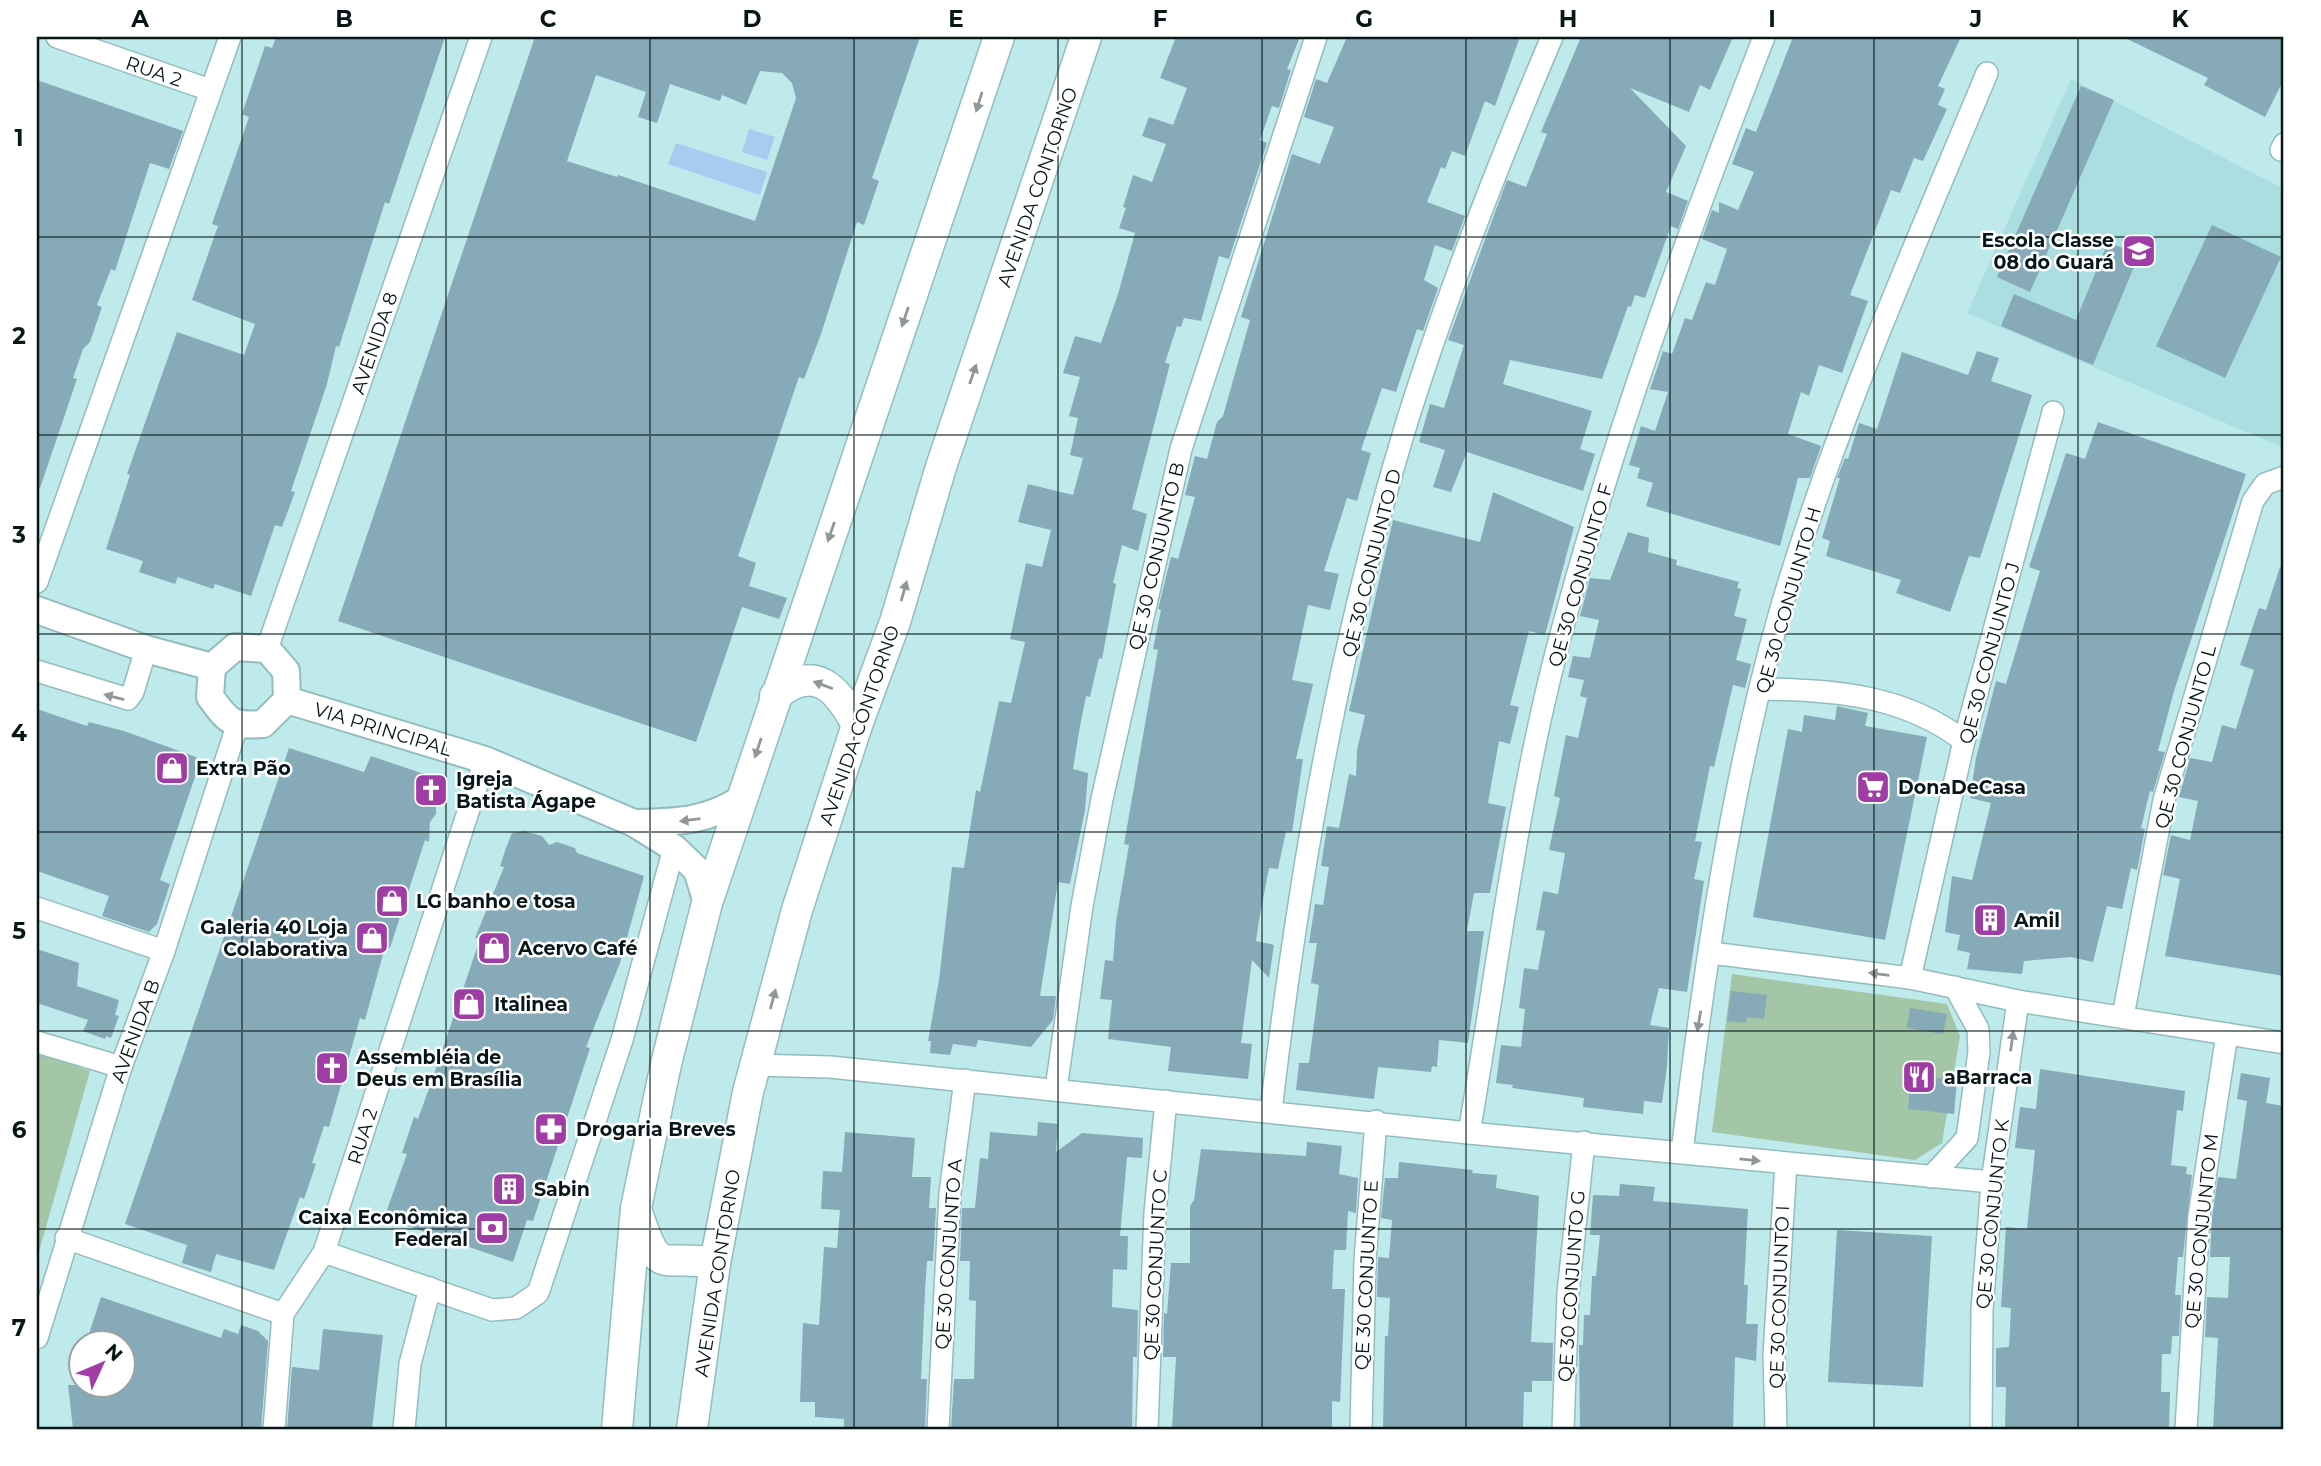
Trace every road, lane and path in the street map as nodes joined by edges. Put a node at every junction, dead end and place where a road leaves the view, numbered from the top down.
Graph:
1 (57, 37) edge
2 (229, 37) edge
3 (481, 37) edge
4 (999, 37) edge
5 (1086, 37) edge
6 (1316, 37) edge
7 (1552, 37) edge
8 (1764, 37) edge
9 (1987, 73) dead end
10 (210, 90) junction
11 (2053, 412) dead end
12 (2283, 477) edge
13 (37, 582) edge
14 (37, 610) edge
15 (146, 649) junction
16 (267, 649) junction
17 (212, 667) junction
18 (37, 671) edge
19 (1762, 689) junction
20 (775, 696) junction
21 (287, 700) junction
22 (857, 724) junction
23 (237, 726) junction
24 (1964, 741) junction
25 (485, 760) junction
26 (741, 799) junction
27 (634, 823) junction
28 (674, 848) junction
29 (707, 903) junction
30 (37, 908) edge
31 (164, 951) junction
32 (1711, 953) junction
33 (1910, 978) junction
34 (1955, 986) junction
35 (2018, 1001) junction
36 (2123, 1016) junction
37 (2227, 1034) junction
38 (37, 1042) edge
39 (2284, 1043) edge
40 (755, 1065) junction
41 (121, 1067) junction
42 (965, 1080) junction
43 (1056, 1089) junction
44 (1166, 1101) junction
45 (1271, 1111) junction
46 (1376, 1121) junction
47 (1469, 1133) junction
48 (1584, 1142) junction
49 (1682, 1152) junction
50 (1786, 1164) junction
51 (1931, 1177) junction
52 (1992, 1182) junction
53 (636, 1208) junction
54 (66, 1238) junction
55 (324, 1252) junction
56 (715, 1263) junction
57 (430, 1288) junction
58 (43, 1302) edge
59 (283, 1314) junction
60 (37, 1338) edge
61 (274, 1429) edge
62 (404, 1429) edge
63 (617, 1429) edge
64 (692, 1429) edge
65 (938, 1429) edge
66 (1147, 1429) edge
67 (1361, 1429) edge
68 (1563, 1429) edge
69 (1776, 1429) edge
70 (1981, 1429) edge
71 (2186, 1429) edge

1 - 10 street, RUA 2
2 - 10 street
3 - 16 street, AVENIDA 8
4 -> 20 main road
22 -> 5 main road, AVENIDA CONTORNO
6 - 43 street, QE 30 CONJUNTO B
7 - 45 street, QE 30 CONJUNTO D
8 - 47 street, QE 30 CONJUNTO F
9 - 19 street, QE 30 CONJUNTO H
10 - 13 street
11 - 24 street, QE 30 CONJUNTO J
12 - 36 street, QE 30 CONJUNTO L
14 - 15 street
15 - 17 street
15 -> 18 street
16 - 17 street
16 - 21 street
17 - 23 street
19 - 24 street
19 - 32 street, QE 30 CONJUNTO H
22 -> 20 main road
20 -> 26 main road
21 - 23 street
21 - 25 street, VIA PRINCIPAL
40 -> 22 main road, AVENIDA CONTORNO
23 - 31 street, AVENIDA B
24 - 33 street, QE 30 CONJUNTO J
25 - 27 street, VIA PRINCIPAL
25 - 55 street, RUA 2
26 -> 27 street, VIA PRINCIPAL
26 - 29 main road
27 - 28 street, VIA PRINCIPAL
28 - 29 street, VIA PRINCIPAL
28 - 57 street
29 - 53 main road
30 - 31 street
31 - 41 street, AVENIDA B
33 -> 32 street
32 -> 49 street, QE 30 CONJUNTO H
33 - 34 street
34 - 35 street
34 - 51 street
35 - 36 street
52 -> 35 street, QE 30 CONJUNTO K
36 - 37 street
37 - 39 street
37 - 71 street, QE 30 CONJUNTO M
38 - 41 street
40 - 42 street
40 - 56 main road, AVENIDA CONTORNO
41 - 54 street, AVENIDA B
42 - 43 street
42 - 65 street, QE 30 CONJUNTO A
43 - 44 street
44 - 45 street
44 - 66 street, QE 30 CONJUNTO C
45 - 46 street
46 - 47 street
46 - 67 street, QE 30 CONJUNTO E
47 - 48 street
48 - 49 street
48 - 68 street, QE 30 CONJUNTO G
49 -> 50 street
50 - 51 street
50 - 69 street, QE 30 CONJUNTO I
51 - 52 street
52 - 70 street, QE 30 CONJUNTO K
53 - 56 main road
53 - 63 main road
54 - 58 street, AVENIDA B
54 - 59 street
55 - 57 street
55 - 59 street, RUA 2
56 - 64 main road, AVENIDA CONTORNO
57 - 62 street
58 - 60 street, AVENIDA B
59 - 61 street, RUA 2

